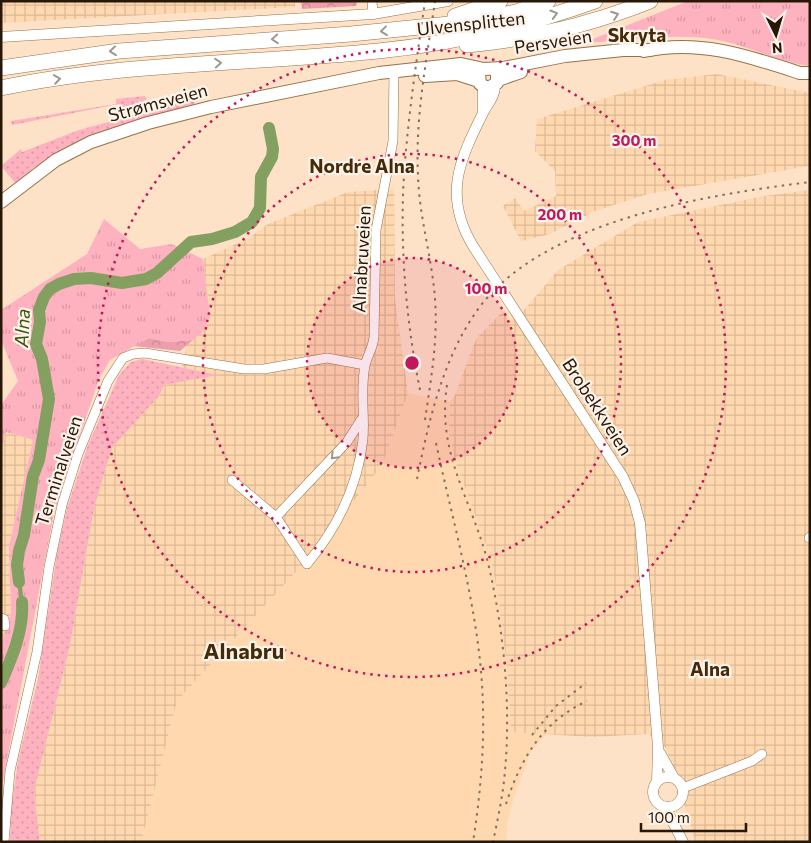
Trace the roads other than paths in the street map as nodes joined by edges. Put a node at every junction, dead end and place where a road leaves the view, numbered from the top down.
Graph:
1 (372, 1) edge
2 (448, 1) edge
3 (500, 1) edge
4 (548, 1) edge
5 (595, 1) edge
6 (650, 1) edge
7 (373, 14) junction
8 (433, 24) junction
9 (1, 37) edge
10 (650, 50) junction
11 (380, 51) junction
12 (1, 68) edge
13 (488, 68) junction
14 (395, 75) junction
15 (807, 75) edge
16 (489, 83) junction
17 (1, 88) edge
18 (1, 202) edge
19 (365, 365) junction
20 (362, 418) junction
21 (232, 480) dead end
22 (276, 517) junction
23 (658, 747) junction
24 (762, 754) dead end
25 (674, 778) junction
26 (657, 782) junction
27 (683, 788) junction
28 (679, 803) junction
29 (665, 807) junction
30 (679, 830) junction
31 (4, 842) edge
32 (684, 842) edge

1 - 7 street
2 - 7 street
3 - 8 highway, Ulvensplitten
4 - 8 highway
11 -> 5 highway
11 -> 6 highway, Ulvensplitten
7 - 9 street
8 -> 12 highway
10 - 13 main road, Persveien
10 - 15 main road, Persveien
10 - 16 main road, Persveien
17 -> 11 highway
13 - 14 main road, Strømsveien
13 - 16 main road
13 - 16 main road
14 - 16 main road, Strømsveien
14 - 18 main road, Strømsveien
14 - 19 street, Alnabruveien
16 - 23 street, Brobekkveien
19 - 20 street, Alnabruveien
19 - 31 street, Terminalveien
20 -> 22 street, Alnabruveien
20 - 22 street, Alnabruveien
21 - 22 street, Alnabruveien
23 - 25 street, Brobekkveien
23 - 26 street, Brobekkveien
24 - 27 street
25 - 26 street
25 - 27 street
26 - 29 street
27 - 28 street
28 - 29 street
28 - 30 street
29 - 30 street
30 - 32 street

